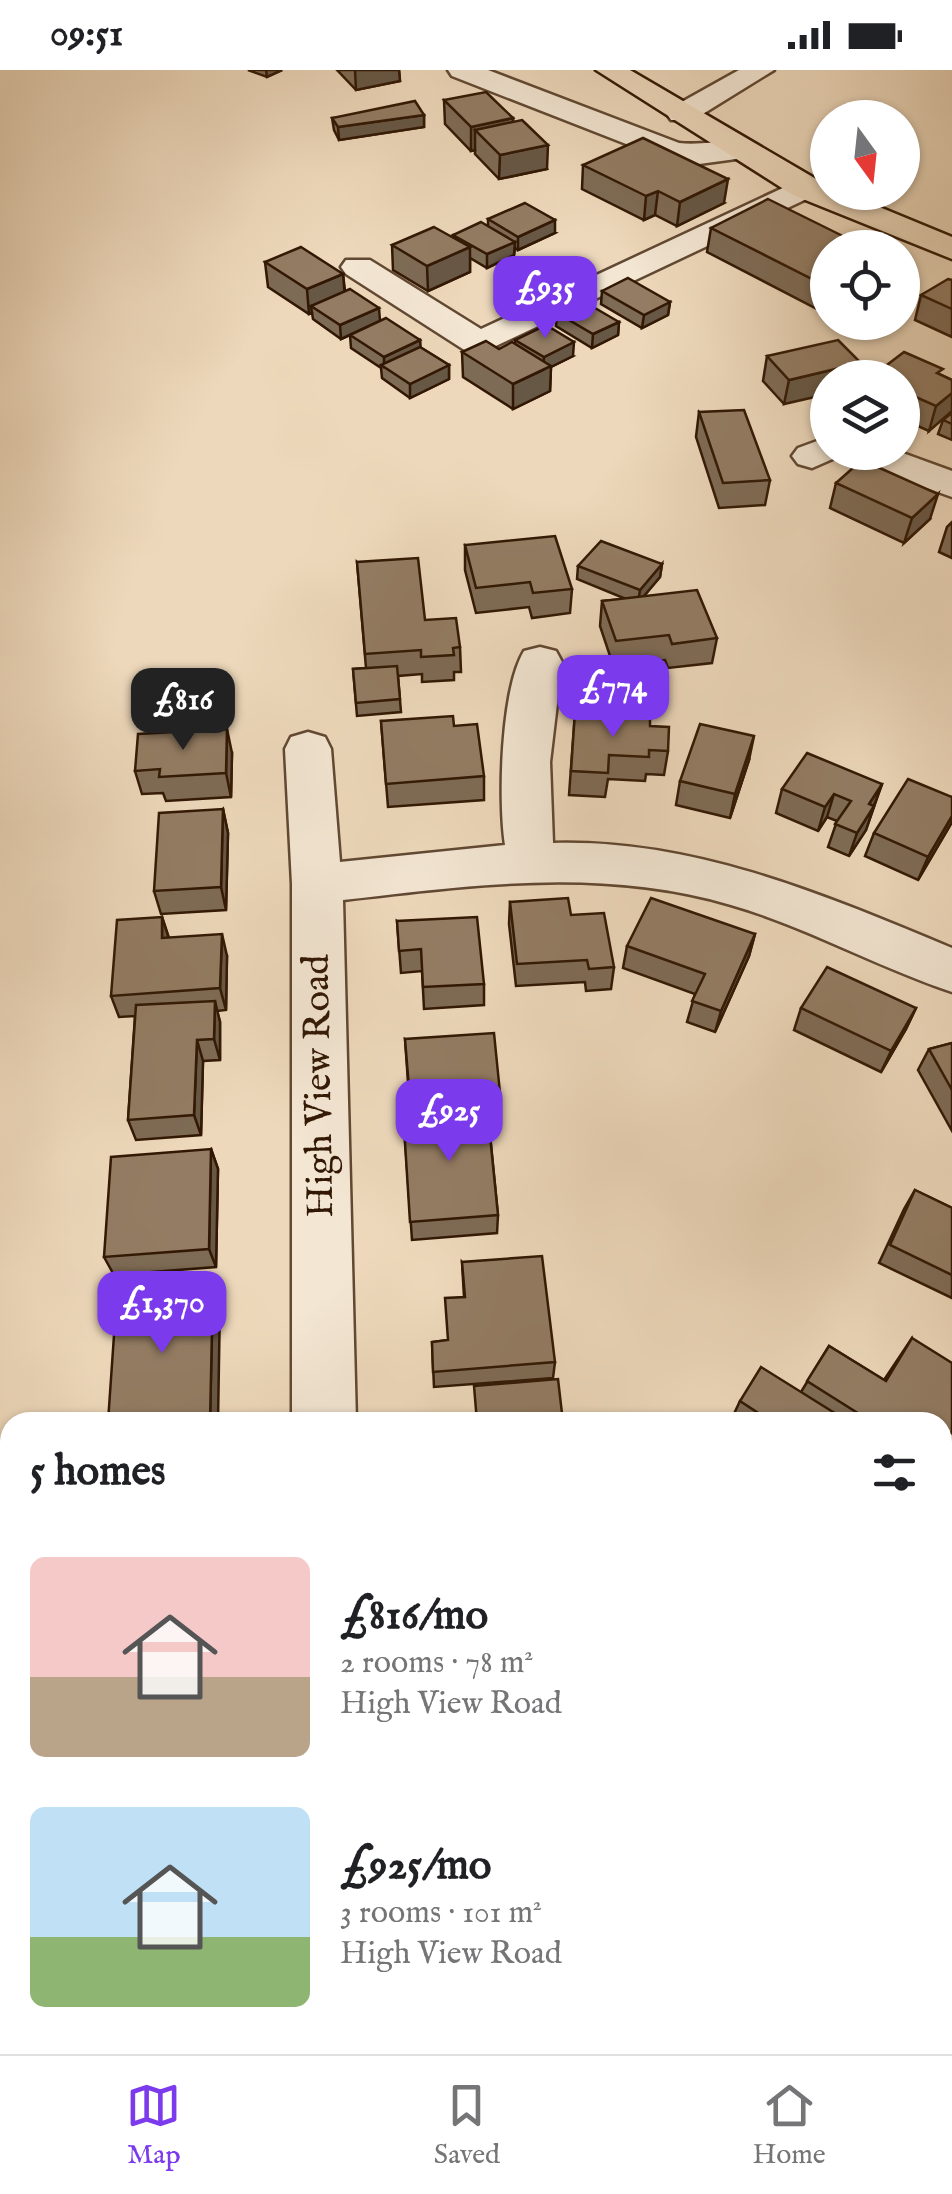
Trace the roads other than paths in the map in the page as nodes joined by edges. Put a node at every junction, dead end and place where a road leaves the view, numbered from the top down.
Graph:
1 (462, 70) edge
2 (610, 70) edge
3 (760, 70) edge
4 (682, 114) junction
5 (740, 150) junction
6 (804, 188) junction
7 (952, 249) edge
8 (358, 267) dead end
9 (911, 470) edge
10 (952, 485) edge
11 (540, 662) dead end
12 (308, 749) dead end
13 (532, 862) junction
14 (317, 884) junction
15 (952, 970) edge
16 (324, 1412) edge

1 - 5 street
2 - 4 highway
3 - 4 street
4 - 5 highway
5 - 6 highway
6 - 7 highway
6 - 8 street
9 - 10 street
11 - 13 street
12 - 14 street, High View Road
13 - 14 street
13 - 15 street
14 - 16 street, High View Road

